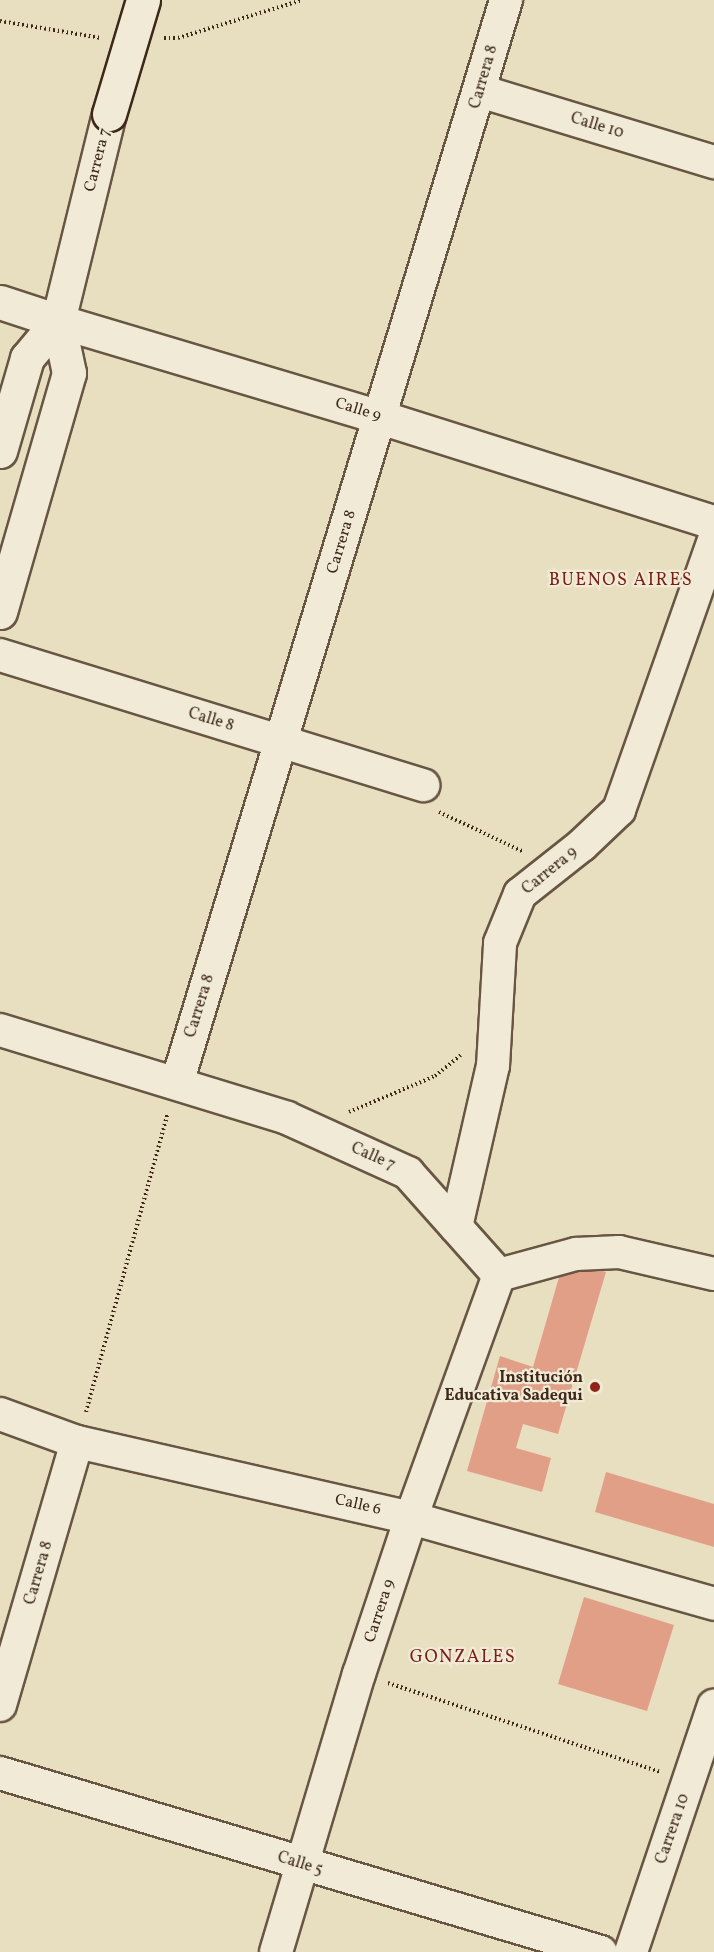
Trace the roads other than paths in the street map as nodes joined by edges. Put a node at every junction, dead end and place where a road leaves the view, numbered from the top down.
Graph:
1 (143, 0) edge
2 (507, 0) edge
3 (480, 91) junction
4 (714, 162) edge
5 (0, 302) edge
6 (58, 321) junction
7 (380, 417) junction
8 (0, 451) edge
9 (714, 522) edge
10 (714, 540) edge
11 (0, 612) edge
12 (0, 655) edge
13 (282, 742) junction
14 (423, 785) road end
15 (0, 1030) edge
16 (177, 1083) junction
17 (456, 1227) junction
18 (714, 1274) edge
19 (499, 1275) junction
20 (0, 1414) edge
21 (77, 1442) junction
22 (411, 1518) junction
23 (714, 1604) edge
24 (0, 1705) edge
25 (714, 1706) edge
26 (0, 1773) edge
27 (302, 1865) junction
28 (276, 1952) edge
29 (601, 1952) edge
30 (631, 1952) edge

1 - 6 main road, Carrera 7, bridge
2 - 3 street, Carrera 8
3 - 4 street, Calle 10
3 - 7 street, Carrera 8
5 - 6 main road, Calle 9
6 - 7 main road, Calle 9
6 - 8 main road, Carrera 7
6 - 11 main road, Carrera 7
7 - 9 main road, Calle 9
7 - 13 street, Carrera 8
10 - 17 street, Carrera 9
12 - 13 street, Calle 8
13 - 14 street, Calle 8
13 - 16 street, Carrera 8
15 - 16 street, Calle 7
16 - 17 street, Calle 7
17 - 19 street, Calle 7
18 - 19 street
19 - 22 street, Carrera 9
20 - 21 street, Calle 6
21 - 22 street, Calle 6
21 - 24 street, Carrera 8
22 - 23 street, Calle 6
22 - 27 street, Carrera 9
25 - 30 street, Carrera 10
26 - 27 street, Calle 5
27 - 28 street, Carrera 9
27 - 29 street, Calle 5

